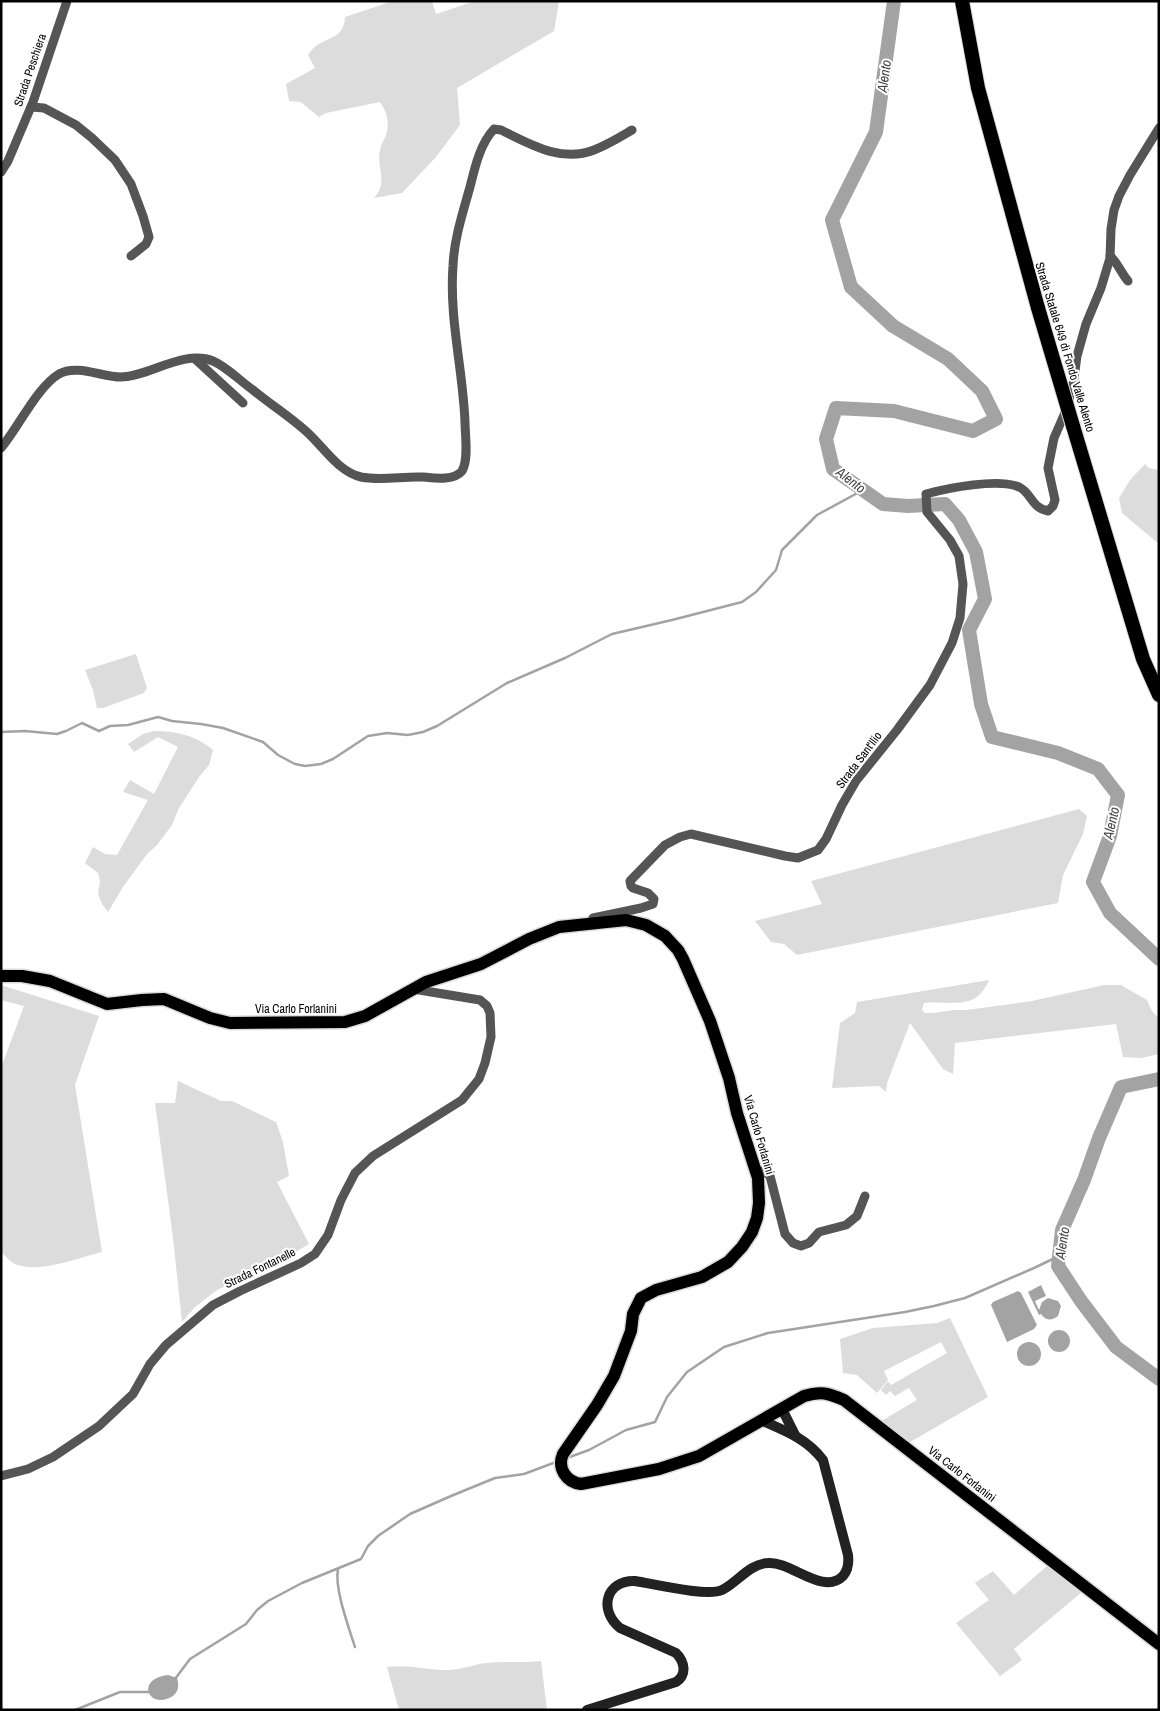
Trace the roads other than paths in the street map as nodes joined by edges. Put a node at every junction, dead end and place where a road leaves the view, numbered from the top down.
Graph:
1 (67, 1) edge
2 (962, 1) edge
3 (31, 107) junction
4 (1159, 128) edge
5 (632, 130) dead end
6 (1, 172) edge
7 (131, 256) dead end
8 (1110, 256) junction
9 (1128, 281) dead end
10 (195, 359) junction
11 (243, 403) dead end
12 (1, 448) edge
13 (1159, 695) edge
14 (588, 923) junction
15 (1, 976) edge
16 (413, 989) junction
17 (755, 1170) junction
18 (865, 1196) dead end
19 (782, 1409) junction
20 (763, 1421) junction
21 (795, 1435) junction
22 (1, 1476) edge
23 (1159, 1644) edge
24 (587, 1710) edge

1 - 3 street, Strada Peschiera
2 - 13 highway, Strada Statale 649 di Fondo Valle Alento, bridge
3 - 6 street, Strada Peschiera
3 - 7 street
4 - 8 street
5 - 10 street
8 - 9 street
8 - 14 street, Strada Sant'Ilio
10 - 11 street
10 - 12 street
14 - 16 main road, Via Carlo Forlanini
14 - 17 main road, Via Carlo Forlanini
15 - 16 main road, Via Carlo Forlanini
16 - 22 street, Strada Fontanelle
17 - 18 street
17 - 20 main road, Via Carlo Forlanini
19 - 20 main road, Via Carlo Forlanini
19 - 21 main road
19 - 23 main road, Via Carlo Forlanini
20 - 21 main road
21 - 24 main road

